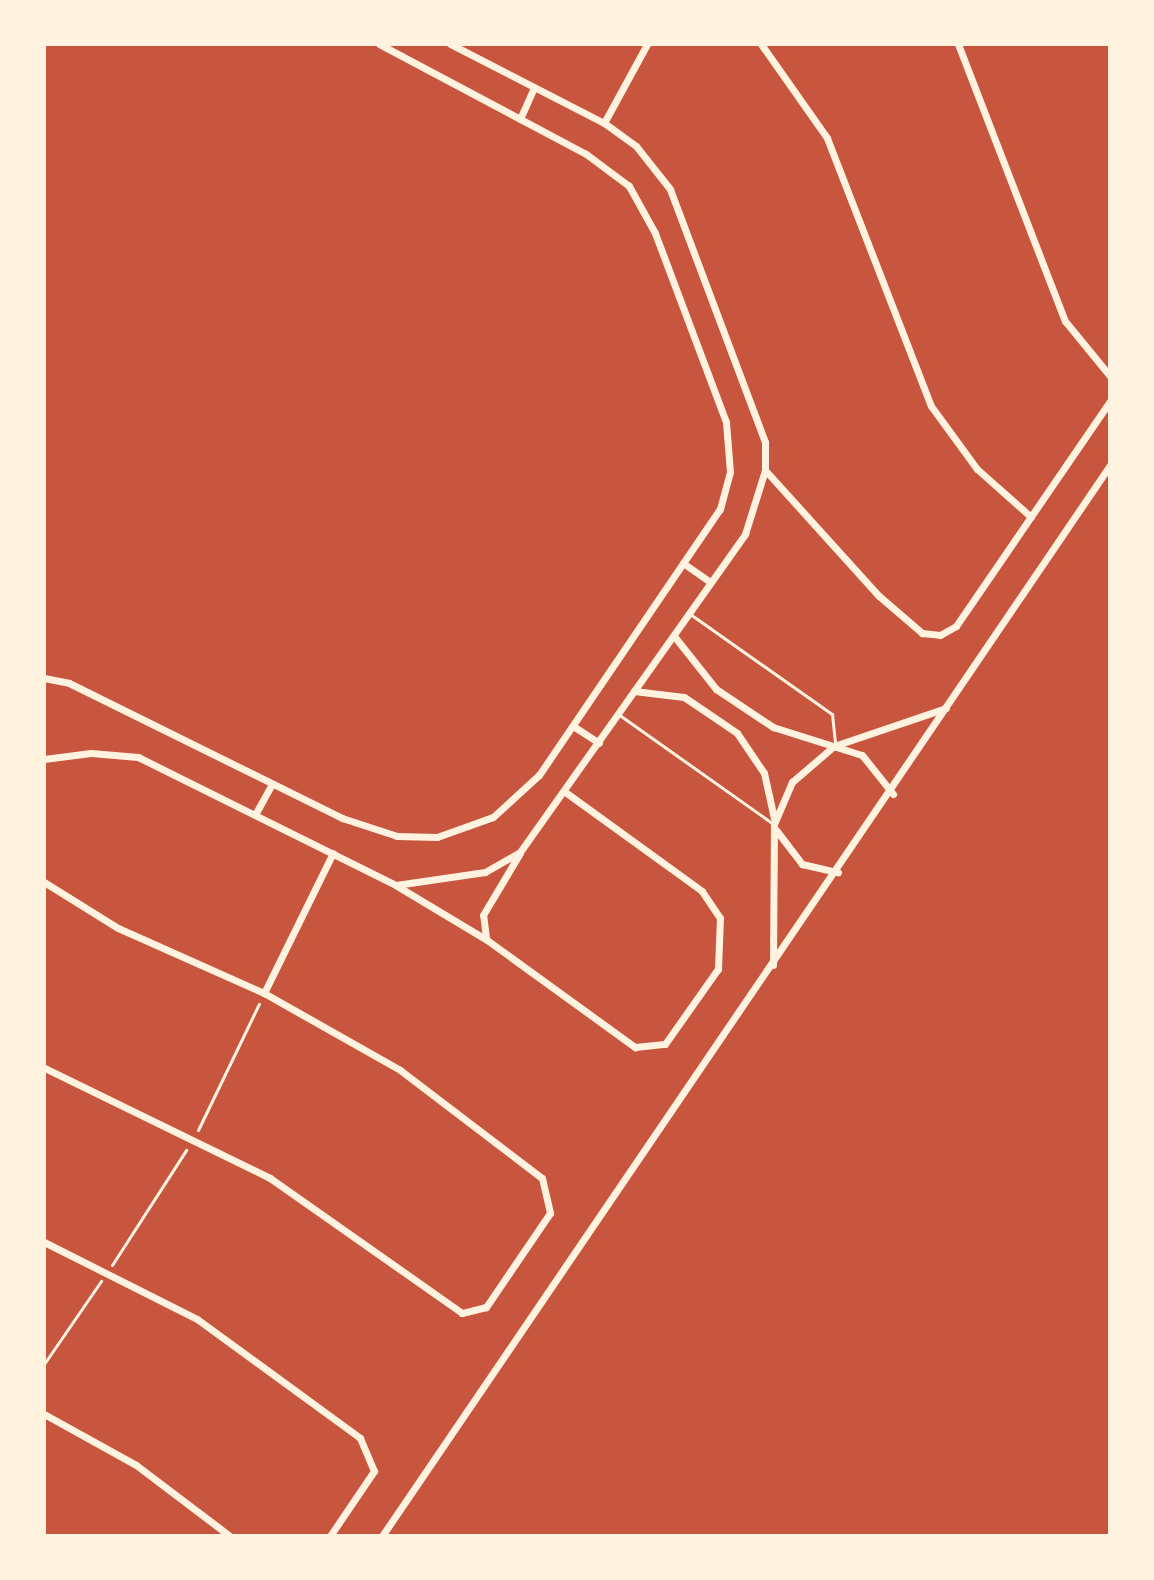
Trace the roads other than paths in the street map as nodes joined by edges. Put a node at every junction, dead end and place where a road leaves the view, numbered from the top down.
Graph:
1 (379, 44) edge
2 (450, 44) edge
3 (647, 44) edge
4 (761, 44) edge
5 (958, 44) edge
6 (464, 47) edge
7 (534, 88) junction
8 (520, 119) junction
9 (604, 123) junction
10 (1110, 376) edge
11 (1110, 401) edge
12 (1110, 465) edge
13 (765, 470) junction
14 (1031, 517) junction
15 (683, 563) junction
16 (710, 582) junction
17 (690, 614) junction
18 (674, 636) junction
19 (44, 678) edge
20 (634, 691) junction
21 (946, 708) junction
22 (618, 714) junction
23 (573, 726) junction
24 (599, 743) junction
25 (834, 746) junction
26 (44, 759) edge
27 (272, 784) junction
28 (564, 791) junction
29 (893, 794) junction
30 (257, 811) junction
31 (774, 824) junction
32 (520, 852) junction
33 (333, 853) junction
34 (838, 872) junction
35 (44, 882) edge
36 (396, 885) junction
37 (487, 940) junction
38 (773, 965) junction
39 (264, 993) junction
40 (44, 1068) edge
41 (44, 1242) edge
42 (44, 1414) edge
43 (230, 1536) edge
44 (330, 1536) edge
45 (382, 1536) edge

1 - 8 street
2 - 6 street
3 - 9 street
4 - 14 street
5 - 10 street
6 - 7 street
7 - 8 street
7 - 9 street
8 - 15 street
9 - 13 street
11 - 14 street
12 - 21 street
13 - 14 street
13 - 16 street
15 - 16 street
15 - 23 street
16 - 17 street
17 - 18 street
17 - 25 lane
18 - 20 street
18 - 25 street
19 - 27 street
20 - 22 street
20 - 31 street
21 - 25 street
21 - 29 street
22 - 24 street
22 - 31 lane
23 - 24 street
23 - 27 street
24 - 28 street
25 - 29 street
25 - 31 street
26 - 30 street
27 - 30 street
28 - 32 street
28 - 37 street
29 - 34 street
30 - 33 street
31 - 34 street
31 - 38 street
32 - 36 street
32 - 37 street
33 - 36 street
33 - 39 street
34 - 38 street
35 - 39 street
36 - 37 street
38 - 45 street
39 - 40 street
41 - 44 street
42 - 43 street

